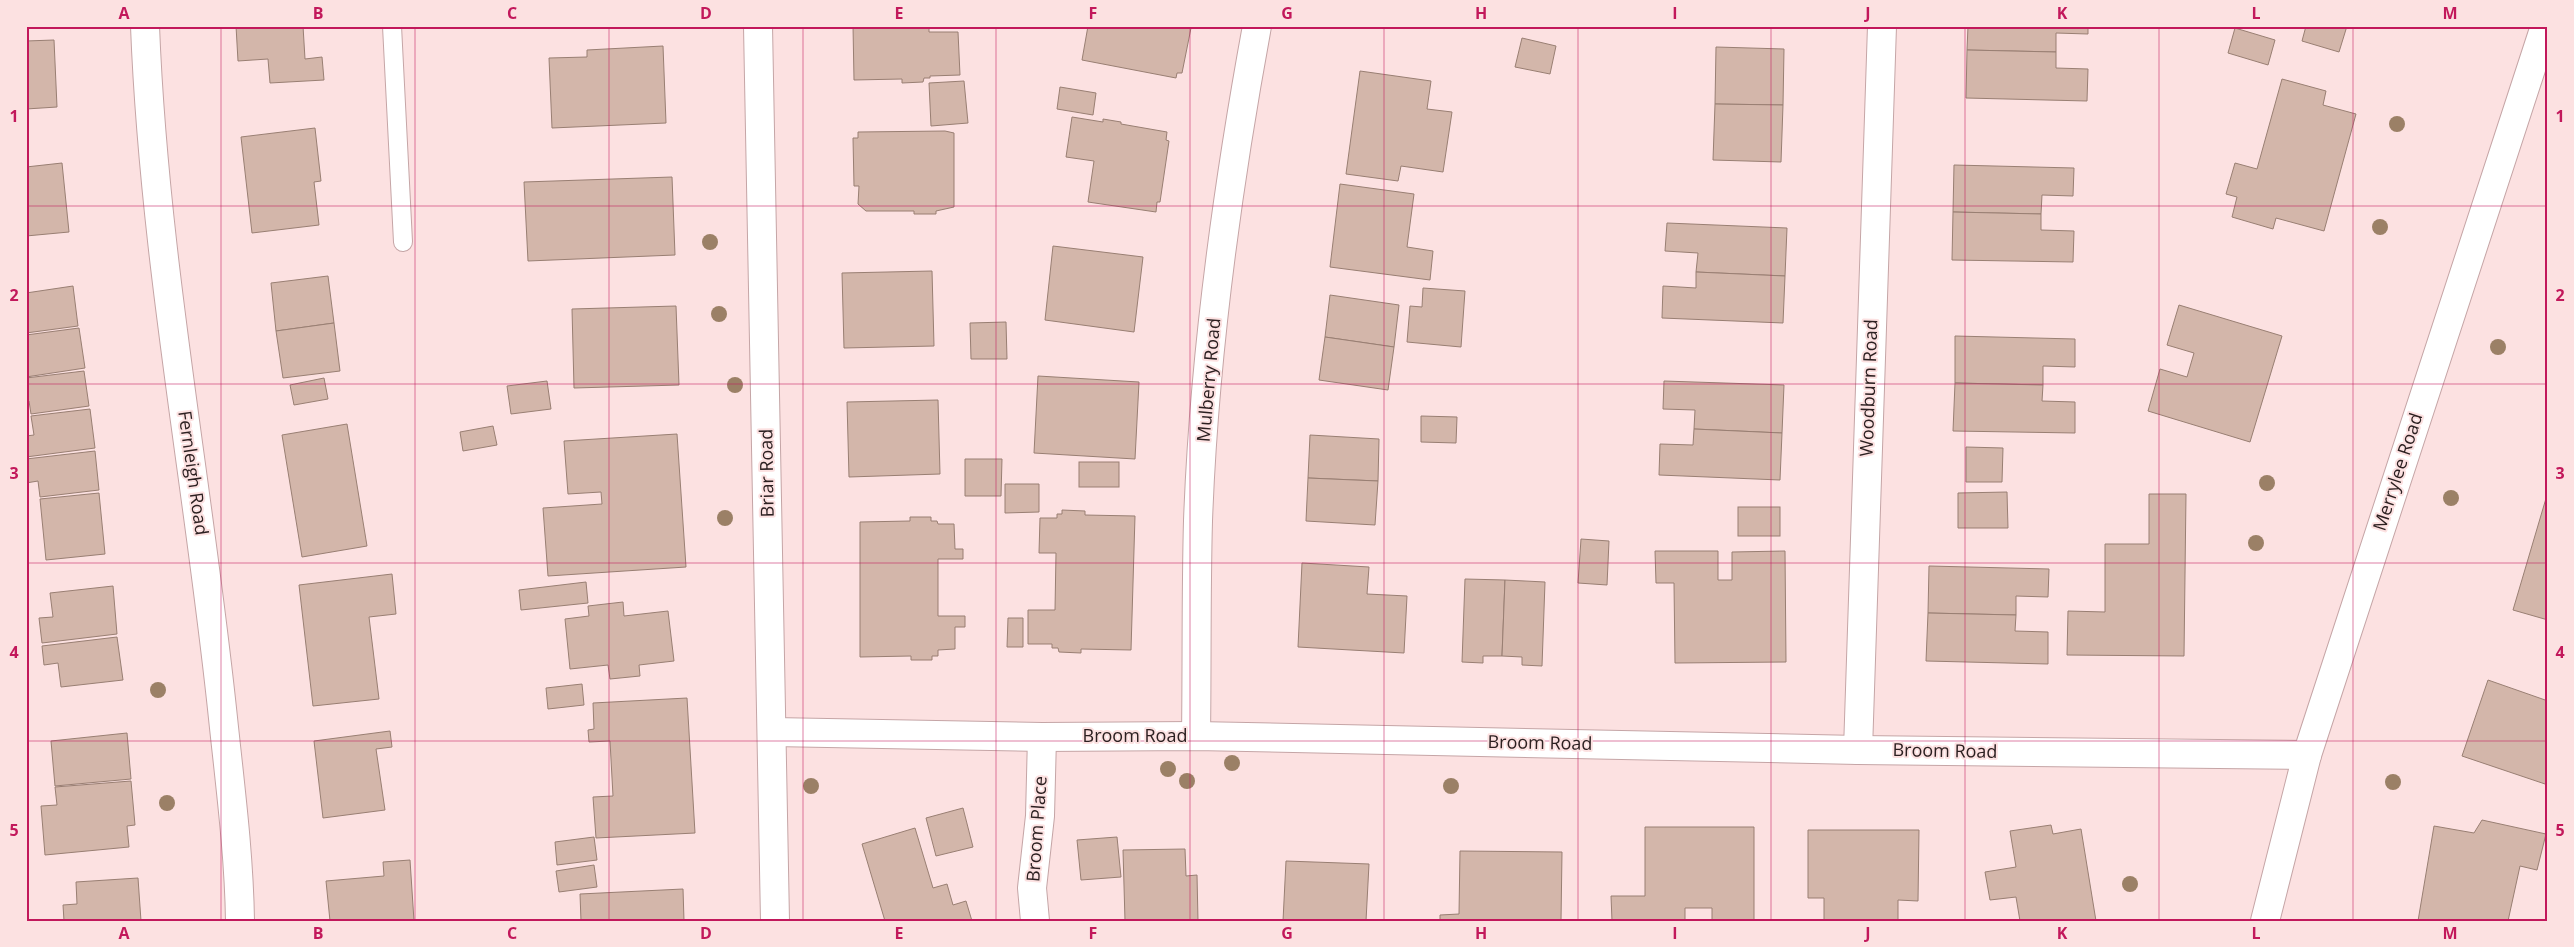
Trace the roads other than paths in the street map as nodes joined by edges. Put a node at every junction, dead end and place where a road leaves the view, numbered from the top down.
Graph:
1 (145, 26) edge
2 (392, 26) edge
3 (758, 26) edge
4 (1257, 26) edge
5 (1882, 26) edge
6 (2545, 26) edge
7 (403, 242) dead end
8 (773, 732) junction
9 (1196, 736) junction
10 (1042, 737) junction
11 (1858, 750) junction
12 (2307, 755) junction
13 (240, 921) edge
14 (776, 921) edge
15 (1035, 921) edge
16 (2265, 921) edge

1 - 13 street, Fernleigh Road
2 - 7 lane
3 - 8 street, Briar Road
4 - 9 street, Mulberry Road
5 - 11 street, Woodburn Road
6 - 12 street, Merrylee Road
8 - 10 street, Broom Road
8 - 14 street, Briar Road
9 - 10 street, Broom Road
9 - 11 street, Broom Road
10 - 15 street, Broom Place
11 - 12 street, Broom Road
12 - 16 street, Merrylee Road

